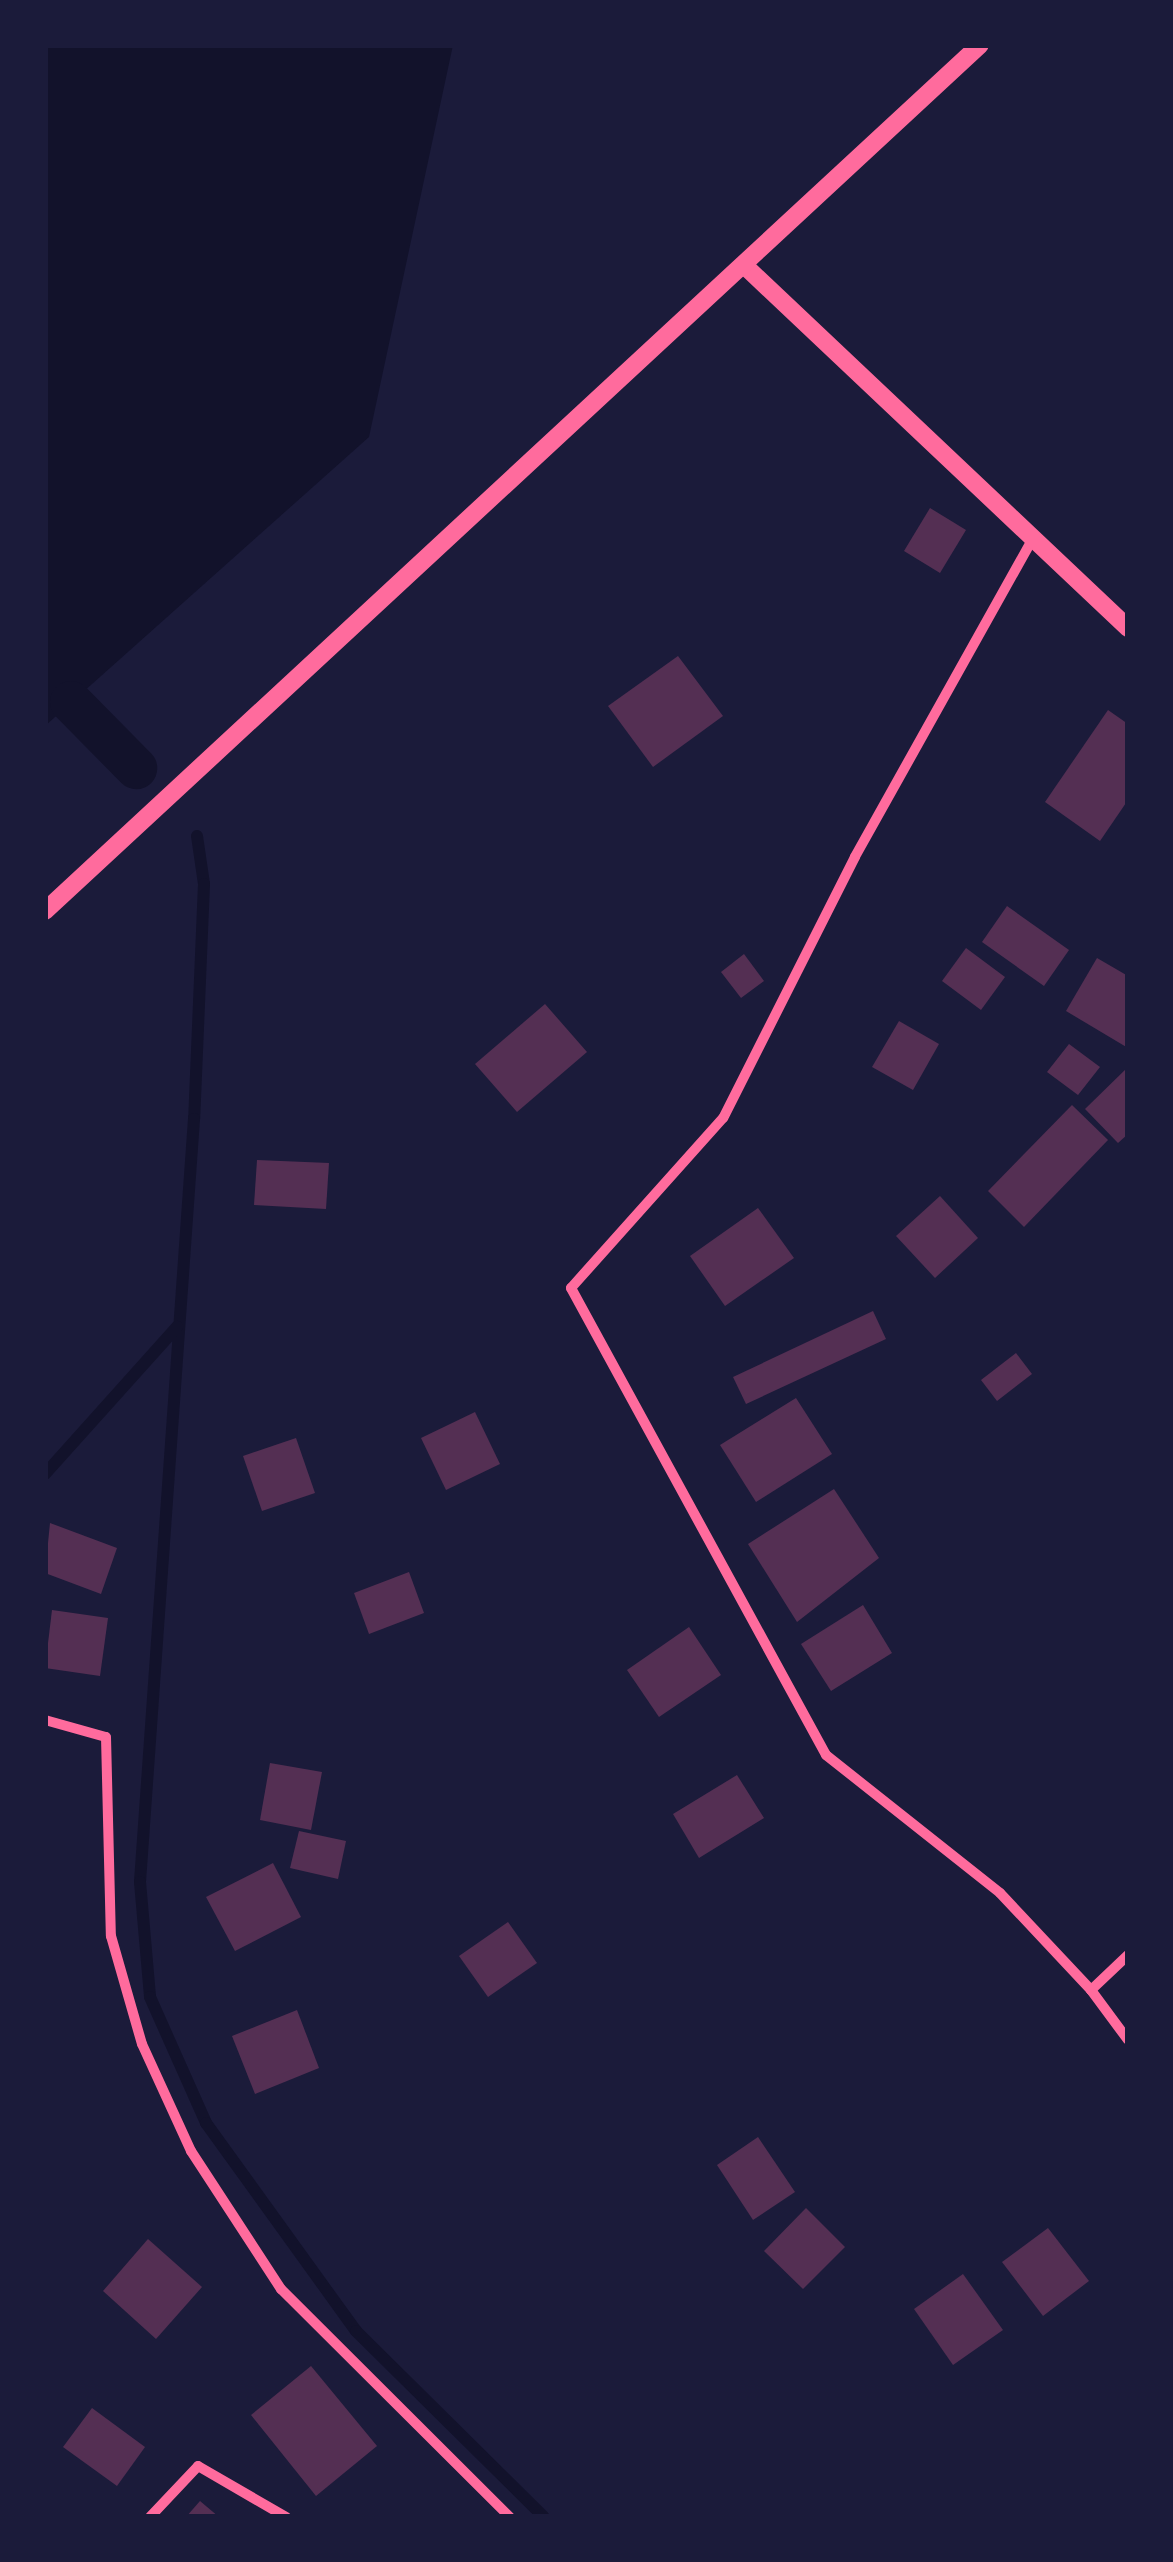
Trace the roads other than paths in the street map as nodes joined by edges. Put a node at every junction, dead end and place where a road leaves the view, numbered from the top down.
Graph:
1 (980, 45) edge
2 (746, 267) junction
3 (1032, 540) junction
4 (1128, 628) edge
5 (45, 911) edge
6 (45, 1720) edge
7 (1128, 1955) edge
8 (1091, 1990) junction
9 (1128, 2040) edge
10 (150, 2517) edge
11 (286, 2517) edge
12 (510, 2517) edge

1 - 2 street
2 - 3 street
2 - 5 street
3 - 4 street
3 - 8 street
6 - 12 street
7 - 8 street
8 - 9 street
10 - 11 street

